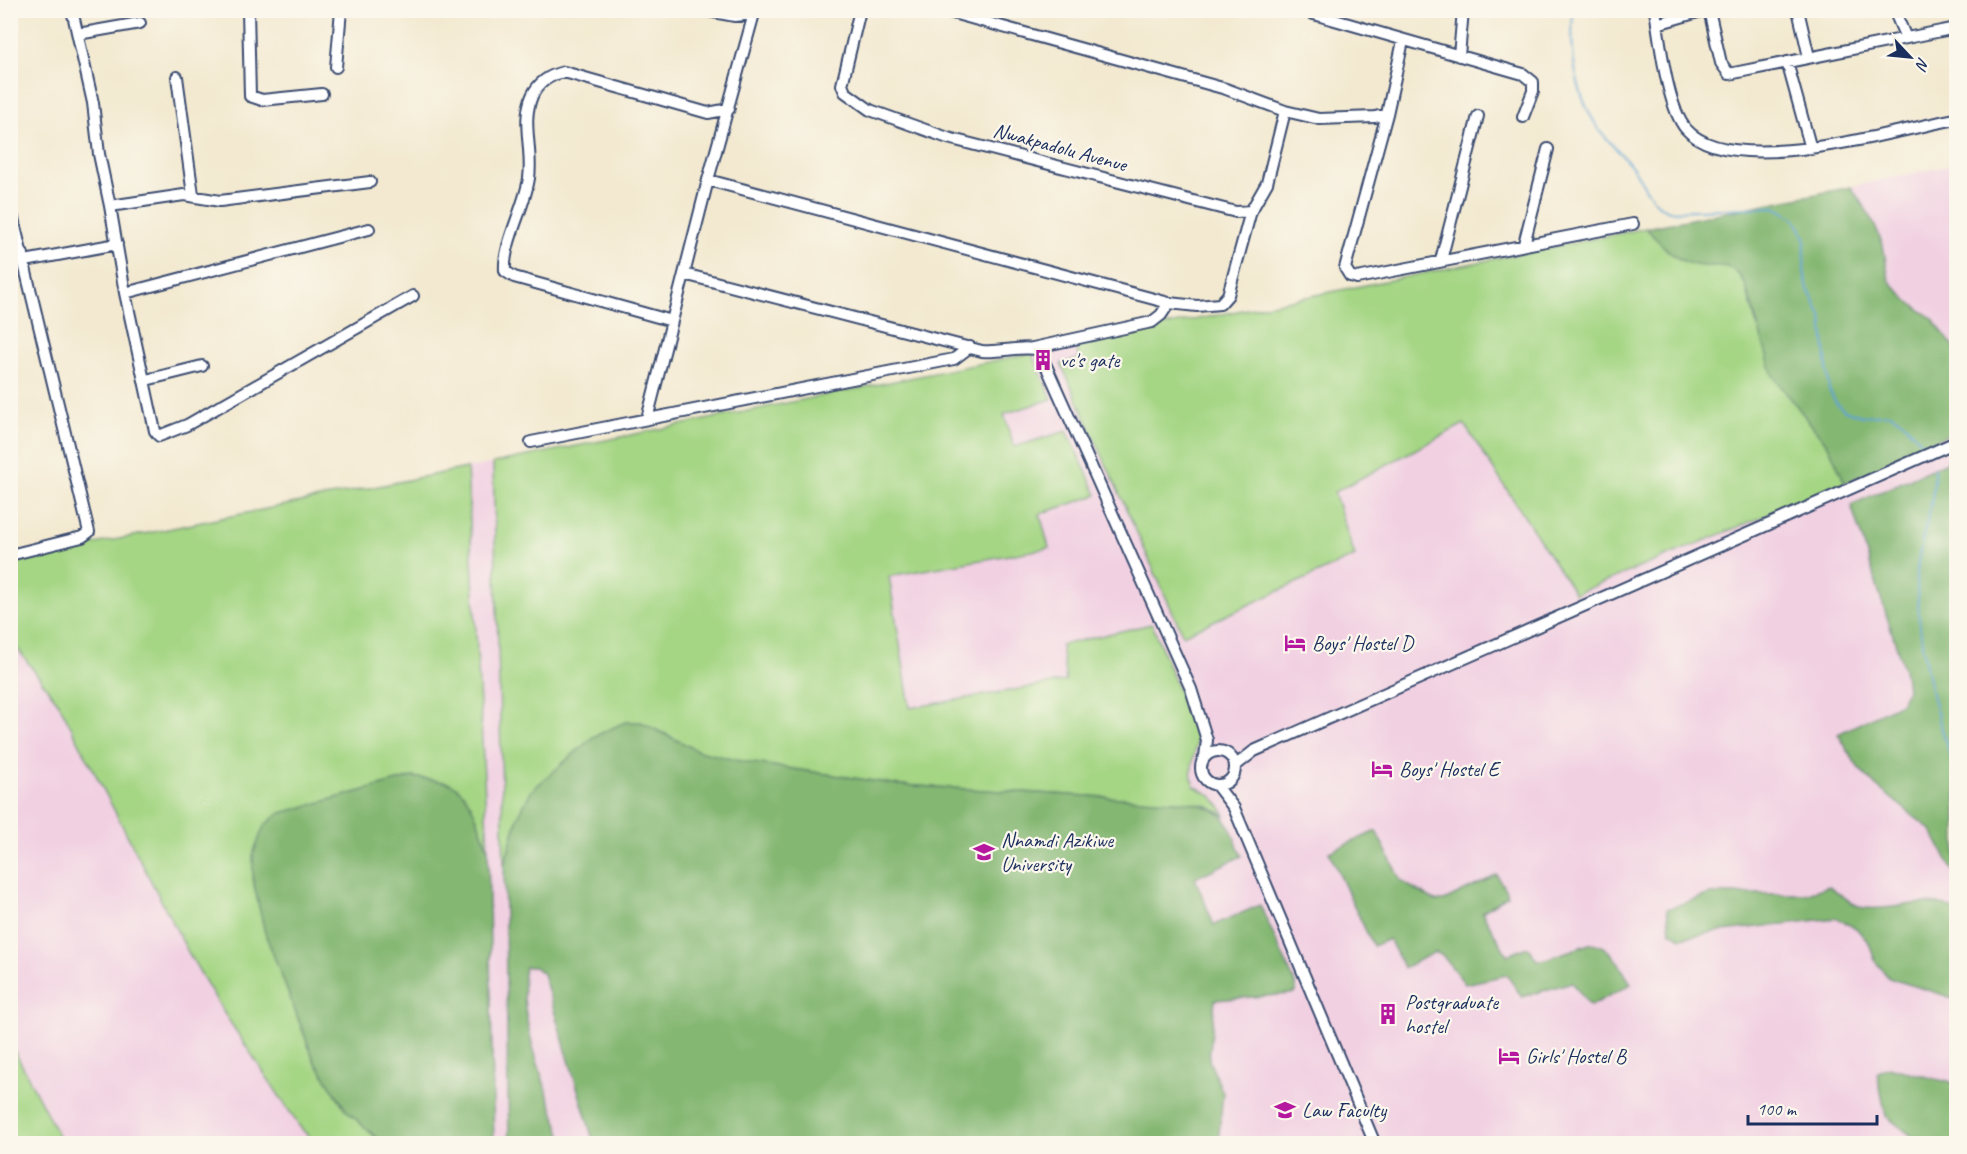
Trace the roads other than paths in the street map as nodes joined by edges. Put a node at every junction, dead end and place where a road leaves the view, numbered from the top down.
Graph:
1 (72, 10) edge
2 (248, 10) edge
3 (341, 10) edge
4 (703, 10) edge
5 (860, 10) edge
6 (942, 10) edge
7 (1300, 10) edge
8 (1463, 10) edge
9 (1655, 10) edge
10 (1707, 10) edge
11 (1798, 10) edge
12 (1894, 10) edge
13 (755, 12) edge
14 (140, 23) dead end
15 (1657, 24) junction
16 (1956, 28) edge
17 (78, 34) junction
18 (1906, 38) junction
19 (1403, 41) junction
20 (1459, 56) junction
21 (1809, 57) junction
22 (1787, 62) junction
23 (336, 67) dead end
24 (177, 77) dead end
25 (322, 94) dead end
26 (729, 109) junction
27 (1285, 111) junction
28 (1387, 114) junction
29 (1478, 116) dead end
30 (1523, 117) dead end
31 (1956, 119) edge
32 (1811, 149) junction
33 (1548, 150) dead end
34 (708, 180) junction
35 (370, 182) dead end
36 (194, 195) junction
37 (10, 206) edge
38 (110, 206) junction
39 (1251, 211) junction
40 (1633, 224) dead end
41 (369, 229) dead end
42 (117, 244) junction
43 (1524, 244) junction
44 (10, 256) edge
45 (24, 257) junction
46 (1441, 260) junction
47 (684, 274) junction
48 (125, 293) junction
49 (413, 296) dead end
50 (1169, 303) junction
51 (672, 321) junction
52 (970, 347) junction
53 (1033, 348) junction
54 (202, 366) dead end
55 (146, 380) junction
56 (647, 418) junction
57 (531, 442) dead end
58 (1956, 442) edge
59 (10, 555) edge
60 (1207, 740) junction
61 (1254, 751) junction
62 (1223, 752) junction
63 (1205, 757) junction
64 (1235, 766) junction
65 (1231, 780) junction
66 (1217, 786) junction
67 (1234, 808) junction
68 (1375, 1143) edge

1 - 17 street
2 - 25 street
3 - 23 street
4 - 13 street
5 - 39 street, Nwakpadolu Avenue
6 - 27 street
7 - 19 street
8 - 20 street
9 - 15 street
10 - 15 street
10 - 22 street
11 - 21 street
12 - 18 street
13 - 26 street
14 - 17 street
15 - 32 street
16 - 18 street
17 - 38 street
18 - 21 street
19 - 20 street
19 - 28 street
20 - 30 street
21 - 22 street
22 - 32 street
24 - 36 street
26 - 34 street
26 - 51 street
27 - 28 street
27 - 39 street
28 - 46 street
29 - 46 street
31 - 32 street
33 - 43 street
34 - 47 street
34 - 50 street
35 - 36 street
36 - 38 street
37 - 45 street
38 - 42 street
39 - 50 street
40 - 43 street
41 - 48 street
42 - 45 street
42 - 48 street
43 - 46 street
44 - 45 street
45 - 59 street
47 - 51 street
47 - 52 street
48 - 55 street
49 - 55 street
50 - 53 street
51 - 56 street
52 - 53 street
52 - 56 street
53 - 60 street
54 - 55 street
56 - 57 street
58 - 61 street
60 - 62 street
60 - 63 street
61 - 62 street
61 - 64 street
62 - 63 street
62 - 64 street
63 - 66 street
64 - 65 street
65 - 66 street
65 - 67 street
66 - 67 street
67 - 68 street

